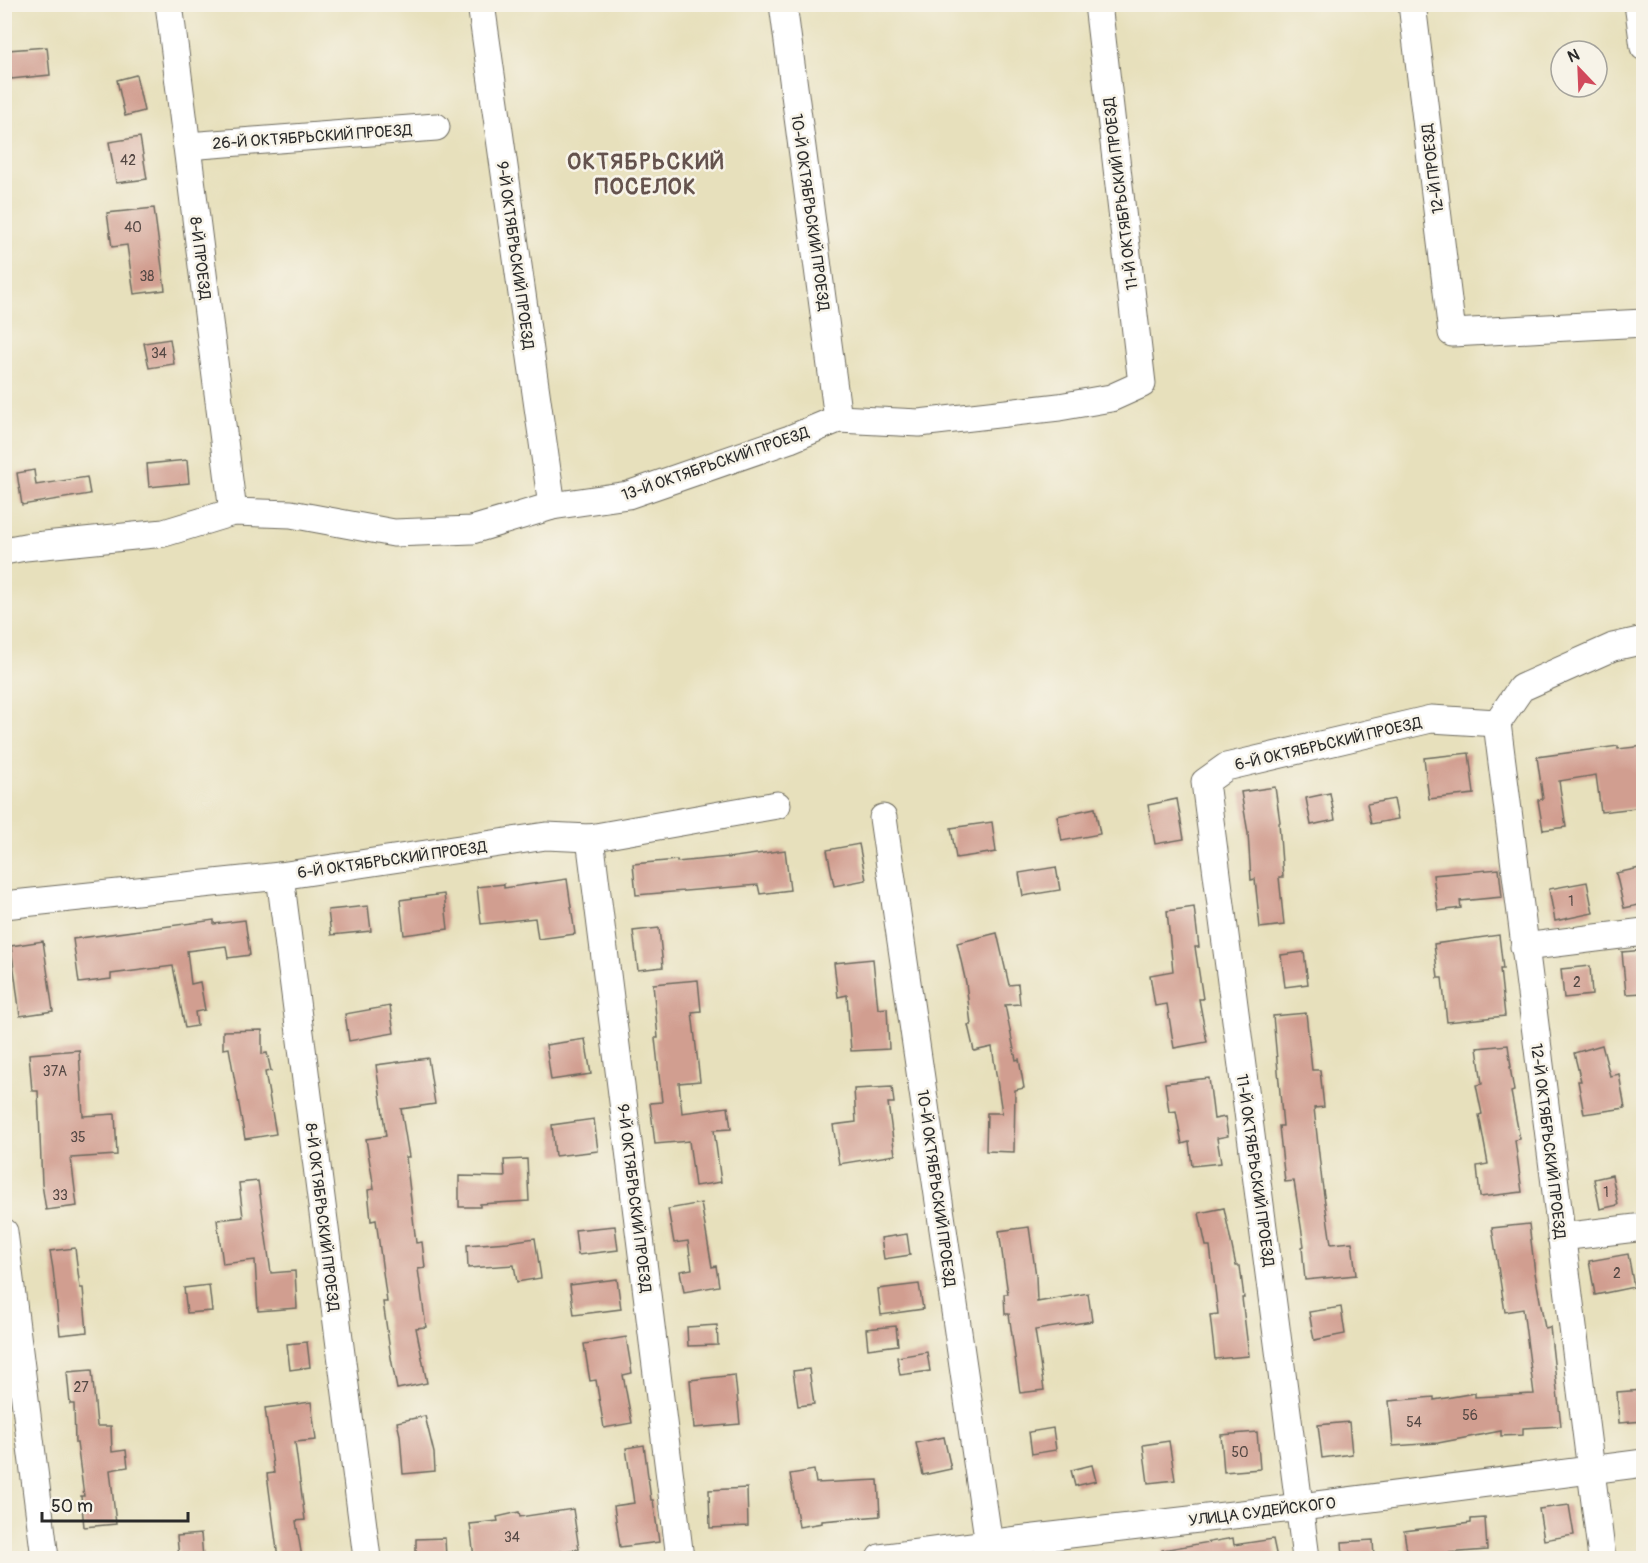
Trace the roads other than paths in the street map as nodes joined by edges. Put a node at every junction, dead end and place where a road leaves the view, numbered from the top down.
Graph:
1 (169, 4) edge
2 (481, 4) edge
3 (783, 4) edge
4 (1098, 4) edge
5 (1412, 4) edge
6 (1638, 4) edge
7 (1644, 47) edge
8 (436, 127) dead end
9 (187, 146) junction
10 (1644, 323) edge
11 (1142, 384) joint
12 (838, 419) junction
13 (552, 507) junction
14 (233, 512) junction
15 (4, 551) edge
16 (1644, 640) edge
17 (1497, 723) junction
18 (1205, 782) joint
19 (777, 805) dead end
20 (883, 819) dead end
21 (590, 838) junction
22 (280, 876) junction
23 (4, 905) edge
24 (1644, 932) edge
25 (1524, 947) junction
26 (1644, 1227) edge
27 (4, 1232) edge
28 (1561, 1237) junction
29 (1644, 1463) edge
30 (1590, 1469) junction
31 (1301, 1507) junction
32 (990, 1551) edge
33 (45, 1558) edge
34 (367, 1558) edge
35 (681, 1558) edge
36 (880, 1558) edge
37 (1306, 1558) edge
38 (1602, 1558) edge

1 - 9 street, 8-Й ПРОЕЗД
2 - 13 street, 9-Й ОКТЯБРЬСКИЙ ПРОЕЗД
3 - 12 street, 10-Й ОКТЯБРЬСКИЙ ПРОЕЗД
4 - 11 street, 11-Й ОКТЯБРЬСКИЙ ПРОЕЗД
5 - 10 street, 12-Й ПРОЕЗД
6 - 7 street
8 - 9 street, 26-Й ОКТЯБРЬСКИЙ ПРОЕЗД
9 - 14 street, 8-Й ПРОЕЗД
11 - 12 street, 13-Й ОКТЯБРЬСКИЙ ПРОЕЗД
12 - 13 street, 13-Й ОКТЯБРЬСКИЙ ПРОЕЗД
13 - 14 street, 13-Й ОКТЯБРЬСКИЙ ПРОЕЗД
14 - 15 street, 13-Й ОКТЯБРЬСКИЙ ПРОЕЗД
16 - 17 street
17 - 18 street, 6-Й ОКТЯБРЬСКИЙ ПРОЕЗД
17 - 25 street, 12-Й ОКТЯБРЬСКИЙ ПРОЕЗД
18 - 31 street, 11-Й ОКТЯБРЬСКИЙ ПРОЕЗД
19 - 21 street, 6-Й ОКТЯБРЬСКИЙ ПРОЕЗД
20 - 32 street, 10-Й ОКТЯБРЬСКИЙ ПРОЕЗД
21 - 22 street, 6-Й ОКТЯБРЬСКИЙ ПРОЕЗД
21 - 35 street, 9-Й ОКТЯБРЬСКИЙ ПРОЕЗД
22 - 23 street, 6-Й ОКТЯБРЬСКИЙ ПРОЕЗД
22 - 34 street, 8-Й ОКТЯБРЬСКИЙ ПРОЕЗД
24 - 25 street
25 - 28 street, 12-Й ОКТЯБРЬСКИЙ ПРОЕЗД
26 - 28 street
27 - 33 street
28 - 30 street, 12-Й ОКТЯБРЬСКИЙ ПРОЕЗД
29 - 30 street, УЛИЦА СУДЕЙСКОГО
30 - 31 street, УЛИЦА СУДЕЙСКОГО
30 - 38 street, 12-Й ОКТЯБРЬСКИЙ ПРОЕЗД
31 - 32 street, УЛИЦА СУДЕЙСКОГО
31 - 37 street, 11-Й ОКТЯБРЬСКИЙ ПРОЕЗД
32 - 36 street, УЛИЦА СУДЕЙСКОГО

